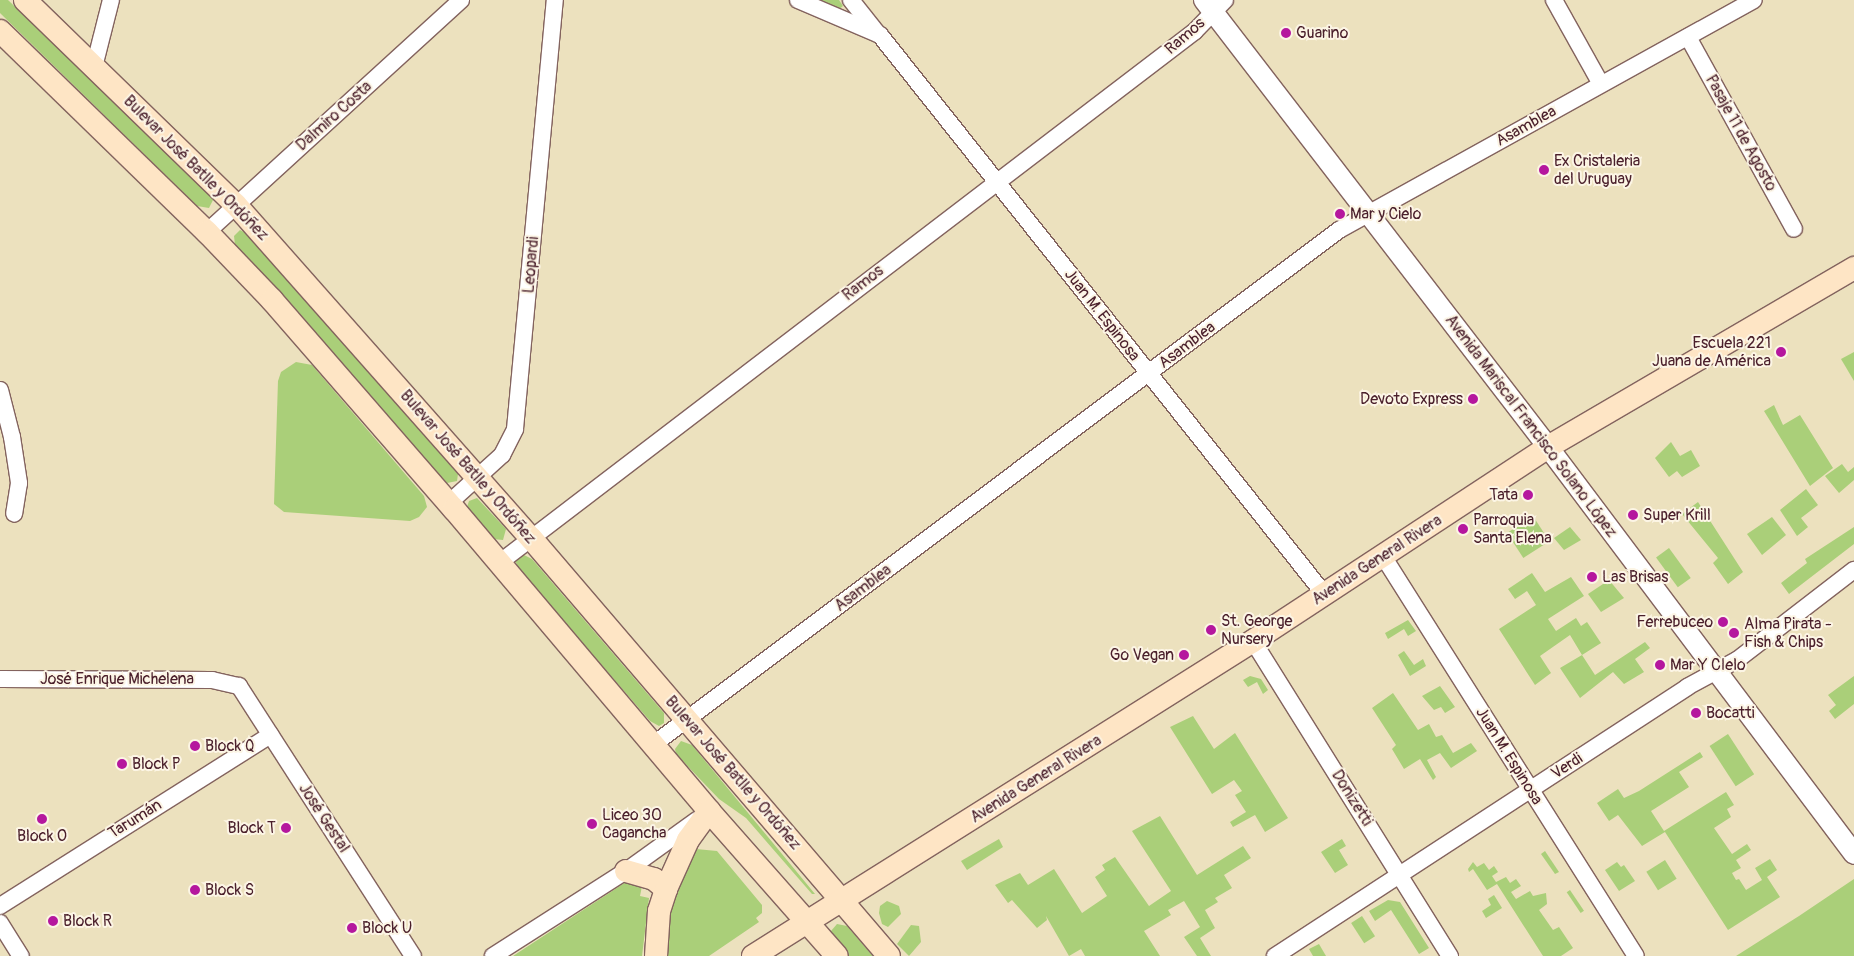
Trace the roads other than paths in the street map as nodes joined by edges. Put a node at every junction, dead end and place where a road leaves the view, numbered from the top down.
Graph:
1 (25, 0) edge
2 (111, 0) edge
3 (461, 0) edge
4 (555, 0) edge
5 (798, 0) edge
6 (851, 0) edge
7 (1554, 0) edge
8 (1754, 0) edge
9 (1214, 4) edge
10 (0, 31) edge
11 (880, 35) junction
12 (1688, 37) junction
13 (94, 67) junction
14 (1601, 84) junction
15 (996, 181) junction
16 (236, 204) junction
17 (1368, 214) junction
18 (1794, 229) dead end
19 (207, 232) junction
20 (1854, 268) edge
21 (1147, 374) junction
22 (0, 390) edge
23 (1548, 447) junction
24 (477, 476) junction
25 (449, 503) junction
26 (14, 514) dead end
27 (531, 538) junction
28 (1383, 556) junction
29 (499, 563) junction
30 (1854, 570) edge
31 (1325, 595) junction
32 (1253, 641) junction
33 (1716, 671) junction
34 (0, 679) edge
35 (233, 683) joint
36 (687, 720) junction
37 (272, 736) junction
38 (654, 744) junction
39 (1531, 790) junction
40 (709, 811) junction
41 (1851, 845) edge
42 (626, 871) junction
43 (1400, 874) junction
44 (666, 889) junction
45 (843, 901) junction
46 (0, 906) edge
47 (808, 922) junction
48 (0, 923) edge
49 (21, 956) edge
50 (413, 956) edge
51 (492, 956) edge
52 (656, 956) edge
53 (754, 956) edge
54 (837, 956) edge
55 (889, 956) edge
56 (1275, 956) edge
57 (1450, 956) edge
58 (1636, 956) edge

1 - 13 main road, Bulevar José Batlle y Ordóñez
2 - 13 street
3 - 16 street, Dalmiro Costa
4 - 24 street, Leopardi
5 - 11 street, Juan M. Espinosa
6 - 11 street, Juan M. Espinosa
7 - 14 street
8 - 12 street, Asamblea
9 - 15 street, Ramos
9 - 17 street, Avenida Mariscal Francisco Solano López
10 - 19 main road
11 - 15 street, Juan M. Espinosa
12 - 14 street, Asamblea
12 - 18 street, Pasaje 11 de Agosto
13 - 16 main road, Bulevar José Batlle y Ordóñez
14 - 17 street, Asamblea
15 - 21 street, Juan M. Espinosa
15 - 27 street, Ramos
16 - 19 street, Dalmiro Costa
16 - 24 main road, Bulevar José Batlle y Ordóñez
17 - 21 street, Asamblea
17 - 23 street, Avenida Mariscal Francisco Solano López
19 - 25 main road
20 - 23 main road, Avenida General Rivera
21 - 31 street, Juan M. Espinosa
21 - 36 street, Asamblea
22 - 26 street
23 - 28 main road, Avenida General Rivera
23 - 33 street, Avenida Mariscal Francisco Solano López
24 - 25 street, Leopardi
24 - 27 main road, Bulevar José Batlle y Ordóñez
25 - 29 main road
27 - 29 street, Ramos
27 - 36 main road, Bulevar José Batlle y Ordóñez
28 - 31 main road, Avenida General Rivera
28 - 39 street, Juan M. Espinosa
29 - 38 main road
30 - 33 street, Verdi
31 - 32 main road, Avenida General Rivera
32 - 43 street, Donizetti
32 - 45 main road, Avenida General Rivera
33 - 39 street, Verdi
33 - 41 street, Avenida Mariscal Francisco Solano López
34 - 35 street, José Enrique Michelena
35 - 37 street, José Gestal
36 - 38 street, Asamblea
36 - 45 main road, Bulevar José Batlle y Ordóñez
37 - 46 street, Tarumán
37 - 50 street, José Gestal
38 - 40 main road
39 - 43 street, Verdi
39 - 58 street, Juan M. Espinosa
40 - 42 street
40 - 44 main road
40 - 47 main road
42 - 44 main road
42 - 51 street
43 - 56 street, Verdi
43 - 57 street, Donizetti
44 - 52 main road
45 - 47 main road, Avenida General Rivera
45 - 55 main road, Bulevar José Batlle y Ordóñez
47 - 53 main road, Avenida General Rivera
47 - 54 main road
48 - 49 street

